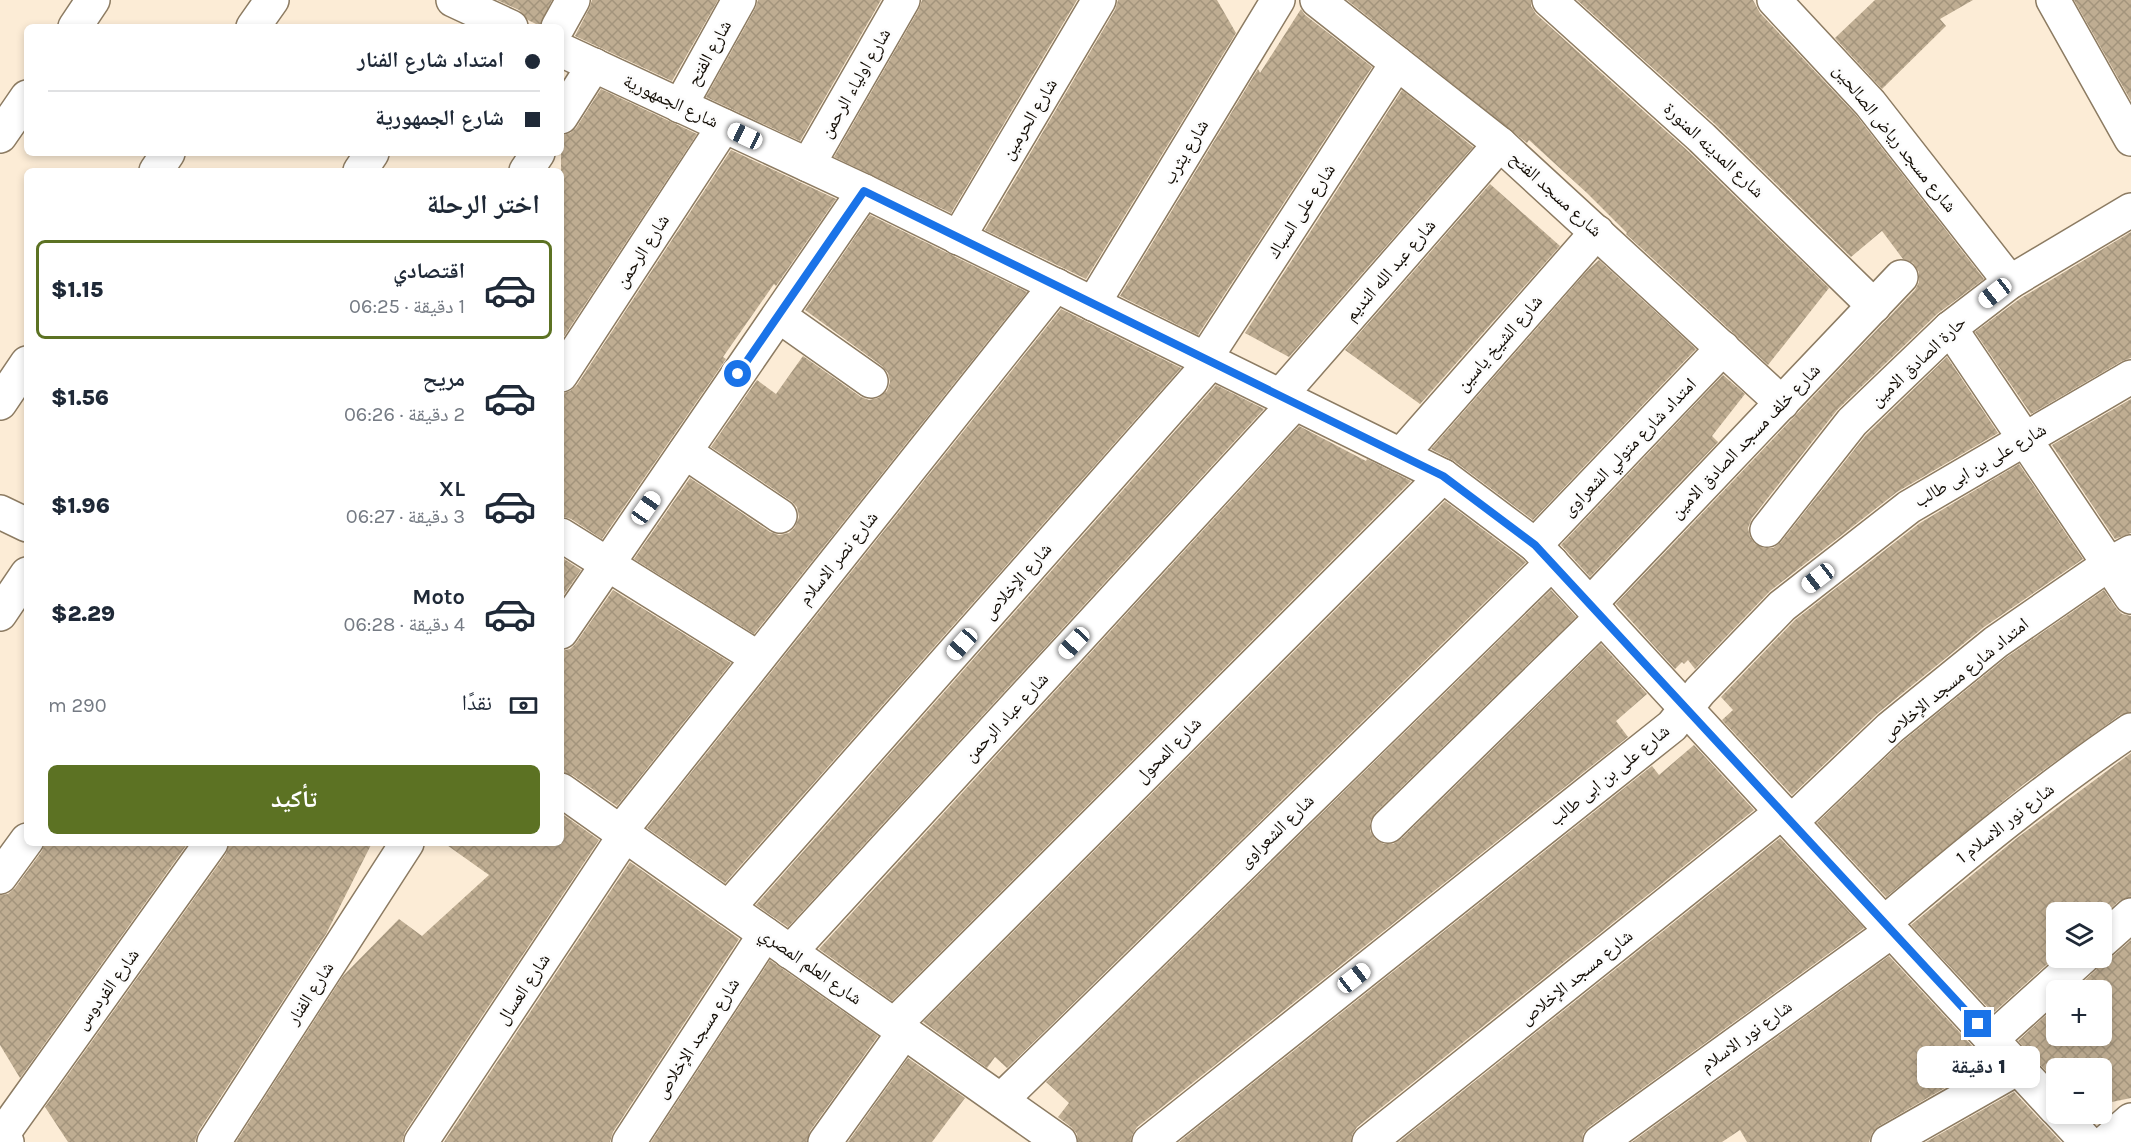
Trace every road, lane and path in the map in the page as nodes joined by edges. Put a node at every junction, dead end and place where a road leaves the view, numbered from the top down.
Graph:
1 (93, 0) edge
2 (272, 0) edge
3 (573, 0) edge
4 (739, 0) edge
5 (903, 0) edge
6 (1099, 0) edge
7 (1278, 0) edge
8 (1317, 0) edge
9 (1549, 0) edge
10 (1774, 0) edge
11 (2053, 0) edge
12 (459, 11) edge
13 (77, 24) edge
14 (255, 24) edge
15 (501, 24) edge
16 (560, 24) edge
17 (564, 51) edge
18 (1397, 63) junction
19 (594, 65) junction
20 (24, 101) edge
21 (680, 106) junction
22 (564, 112) edge
23 (724, 126) junction
24 (0, 136) edge
25 (2131, 139) edge
26 (1500, 144) junction
27 (808, 165) junction
28 (864, 191) junction
29 (2131, 210) edge
30 (1597, 232) junction
31 (958, 238) junction
32 (1901, 277) dead end
33 (2010, 282) junction
34 (1056, 285) junction
35 (1093, 304) junction
36 (1874, 306) junction
37 (779, 316) junction
38 (1950, 328) junction
39 (1723, 348) junction
40 (1208, 361) junction
41 (24, 367) edge
42 (564, 370) edge
43 (2131, 377) edge
44 (871, 381) dead end
45 (1287, 399) junction
46 (0, 403) edge
47 (1782, 403) junction
48 (2025, 439) junction
49 (685, 452) junction
50 (1401, 455) junction
51 (1443, 476) junction
52 (0, 512) edge
53 (780, 516) dead end
54 (24, 524) edge
55 (1767, 530) dead end
56 (564, 537) edge
57 (1543, 554) junction
58 (2120, 558) edge
59 (607, 564) junction
60 (24, 578) edge
61 (2131, 597) edge
62 (1596, 610) junction
63 (0, 614) edge
64 (564, 628) edge
65 (758, 658) junction
66 (1686, 708) junction
67 (2131, 730) edge
68 (564, 792) edge
69 (1787, 817) junction
70 (1388, 826) dead end
71 (622, 833) junction
72 (24, 844) edge
73 (209, 846) edge
74 (405, 846) edge
75 (0, 877) edge
76 (728, 908) junction
77 (2131, 915) edge
78 (1888, 927) junction
79 (2112, 932) edge
80 (777, 943) junction
81 (2071, 968) edge
82 (899, 1029) junction
83 (1992, 1039) junction
84 (2018, 1068) junction
85 (2046, 1098) edge
86 (1001, 1100) junction
87 (2131, 1120) edge
88 (2070, 1124) edge
89 (3, 1136) edge
90 (1046, 1138) edge
91 (213, 1142) edge
92 (421, 1142) edge
93 (629, 1142) edge
94 (825, 1142) edge
95 (1149, 1142) edge
96 (1369, 1142) edge
97 (1600, 1142) edge
98 (1888, 1142) edge
99 (2087, 1142) edge
100 (2106, 1142) edge

1 - 13 street
2 - 14 street
3 - 16 street
4 - 21 street, شارع الفتح
5 - 27 street, شارع اولياء الرحمن
6 - 31 street, شارع الحرمين
7 - 35 street, شارع يثرب
8 - 18 street, شارع مسجد الفتح
9 - 36 street, شارع المدينه المنورة
10 - 33 street, شارع مسجد رياض الصالحين
11 - 25 street
12 - 15 street
17 - 19 street, شارع الجمهورية
18 - 26 street, شارع مسجد الفتح
18 - 40 street, شارع على السباك
19 - 21 street, شارع الجمهورية
19 - 22 street
20 - 24 street
21 - 23 street, شارع الجمهورية
23 - 27 street, شارع الجمهورية
23 - 42 street, شارع الرحمن
26 - 30 street, شارع مسجد الفتح
26 - 45 street, شارع عبد الله النديم
27 - 28 street, شارع الجمهورية
28 - 31 street, شارع الجمهورية
28 - 37 street
29 - 33 street, حارة الصادق الامين
30 - 39 street, شارع مسجد الفتح
30 - 50 street, شارع الشيخ ياسين
31 - 34 street, شارع الجمهورية
32 - 36 street, شارع خلف مسجد الصادق الامين
33 - 38 street, حارة الصادق الامين
34 - 35 street, شارع الجمهورية
34 - 65 street, شارع نصر الاسلام
35 - 40 street, شارع الجمهورية
36 - 47 street, شارع خلف مسجد الصادق الامين
37 - 44 street
37 - 49 street
38 - 48 street
38 - 55 street, حارة الصادق الامين
39 - 47 street, شارع مسجد الفتح
39 - 57 street, امتداد شارع متولي الشعراوى
40 - 45 street, شارع الجمهورية
40 - 76 street, شارع الإخلاص
41 - 46 street
43 - 48 street, شارع على بن ابى طالب
45 - 50 street, شارع الجمهورية
45 - 80 street, شارع عباد الرحمن
47 - 62 street, شارع خلف مسجد الصادق الامين
48 - 58 street
48 - 66 street, شارع على بن ابى طالب
49 - 53 street
49 - 59 street
50 - 51 street, شارع الجمهورية
51 - 57 street, شارع الجمهورية
51 - 82 street, شارع المحول
52 - 54 street
56 - 59 street
57 - 62 street, شارع الجمهورية
57 - 86 street, شارع الشعراوى
58 - 61 street
58 - 69 street, امتداد شارع مسجد الإخلاص
59 - 64 street
59 - 65 street
60 - 63 street
62 - 66 street, شارع الجمهورية
62 - 70 street, شارع خلف مسجد الصادق الامين
65 - 71 street, شارع نصر الاسلام
66 - 69 street, شارع الجمهورية
66 - 95 street, شارع على بن ابى طالب
67 - 78 street, شارع نور الاسلام 1
68 - 71 street, شارع العلم المصري
69 - 78 street, شارع الجمهورية
69 - 96 street, شارع مسجد الإخلاص
71 - 76 street, شارع العلم المصري
71 - 92 street, شارع العسال
72 - 75 street
73 - 89 street, شارع الفردوس
74 - 91 street, شارع الفنار
76 - 80 street, شارع العلم المصري
77 - 79 street
78 - 83 street, شارع الجمهورية
78 - 97 street, شارع نور الاسلام
80 - 82 street, شارع العلم المصري
80 - 93 street, شارع مسجد الإخلاص
81 - 83 street
82 - 86 street, شارع العلم المصري
82 - 94 street, شارع المحول
83 - 84 street, شارع الجمهورية
84 - 85 street, شارع الجمهورية
84 - 98 street
86 - 90 street, شارع العلم المصري
87 - 100 street
88 - 99 street

